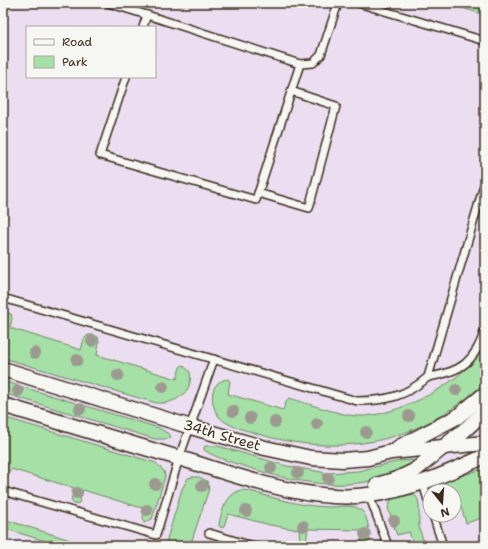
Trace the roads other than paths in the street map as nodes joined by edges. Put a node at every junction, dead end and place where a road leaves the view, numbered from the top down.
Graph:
1 (108, 3) edge
2 (338, 3) edge
3 (358, 3) edge
4 (147, 15) junction
5 (143, 26) edge
6 (485, 41) edge
7 (300, 64) junction
8 (126, 78) edge
9 (291, 91) junction
10 (485, 182) edge
11 (258, 193) junction
12 (3, 298) edge
13 (485, 330) edge
14 (214, 359) junction
15 (3, 369) edge
16 (428, 377) junction
17 (485, 394) edge
18 (3, 404) edge
19 (485, 411) edge
20 (191, 427) junction
21 (485, 443) edge
22 (446, 446) junction
23 (391, 452) junction
24 (485, 456) edge
25 (179, 458) junction
26 (424, 482) joint
27 (3, 491) edge
28 (318, 495) junction
29 (369, 495) junction
30 (436, 523) edge
31 (208, 533) dead end
32 (255, 546) edge
33 (388, 546) edge
34 (443, 546) edge

1 - 4 lane
2 - 7 lane
3 - 6 lane
4 - 5 lane
4 - 7 lane
7 - 9 lane
8 - 11 lane
9 - 11 lane
9 - 11 lane
10 - 16 lane
12 - 14 lane
13 - 16 lane
14 - 16 lane
14 - 20 lane
15 - 20 street, 34th Street
17 - 23 street
18 - 25 street
19 - 22 street
20 - 23 street, 34th Street
20 - 25 lane
21 - 22 street, 34th Street
22 - 23 street, 34th Street
22 - 28 street
24 - 26 street
25 - 27 lane
25 - 28 street
26 - 29 street
28 - 29 street
29 - 33 lane
30 - 34 lane
31 - 32 lane

